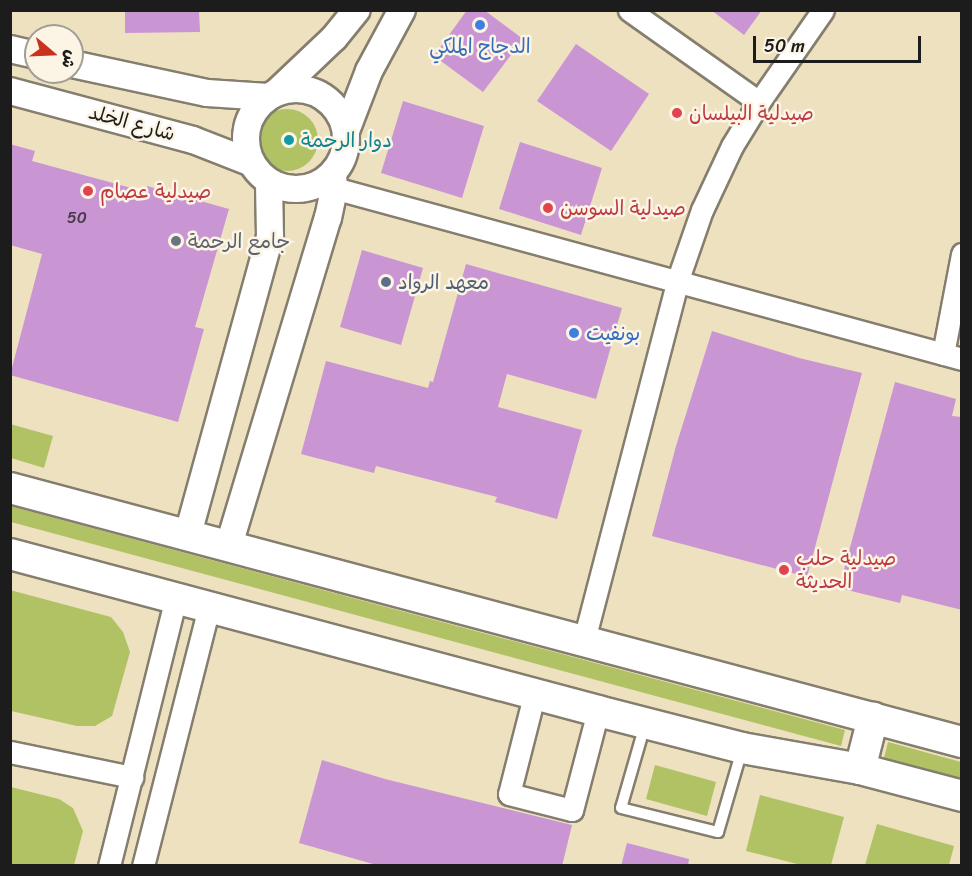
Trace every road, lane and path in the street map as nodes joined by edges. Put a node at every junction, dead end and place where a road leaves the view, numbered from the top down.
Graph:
1 (357, 10) edge
2 (402, 10) edge
3 (629, 10) edge
4 (822, 10) edge
5 (84, 67) edge
6 (10, 91) edge
7 (272, 95) junction
8 (759, 102) junction
9 (346, 131) junction
10 (261, 172) junction
11 (329, 182) junction
12 (962, 254) edge
13 (677, 282) junction
14 (952, 356) edge
15 (10, 488) edge
16 (188, 534) junction
17 (229, 545) junction
18 (10, 554) edge
19 (176, 598) junction
20 (209, 608) junction
21 (584, 640) junction
22 (535, 692) junction
23 (598, 711) junction
24 (873, 718) junction
25 (646, 722) junction
26 (962, 742) edge
27 (742, 748) junction
28 (10, 752) edge
29 (860, 769) junction
30 (132, 777) junction
31 (962, 796) edge
32 (109, 866) edge
33 (142, 866) edge

1 - 7 street
2 - 9 street
3 - 8 street
4 - 8 street
5 - 7 street
6 - 10 street, شارع الخلد
7 - 9 street
7 - 10 street
8 - 13 street
9 - 11 street
10 - 11 street
10 - 16 street
11 - 13 street
11 - 17 street
12 - 14 street
13 - 14 street
13 - 21 street
15 - 16 main road
16 - 17 main road
17 - 21 main road
18 - 19 main road
19 - 20 main road
19 - 30 street
20 - 22 main road
20 - 33 street
21 - 24 main road
22 - 23 main road
22 - 23 street
23 - 25 main road
24 - 26 main road
24 - 29 main road
25 - 27 main road
25 - 27 lane
27 - 29 main road
28 - 30 street
29 - 31 main road
30 - 32 street

